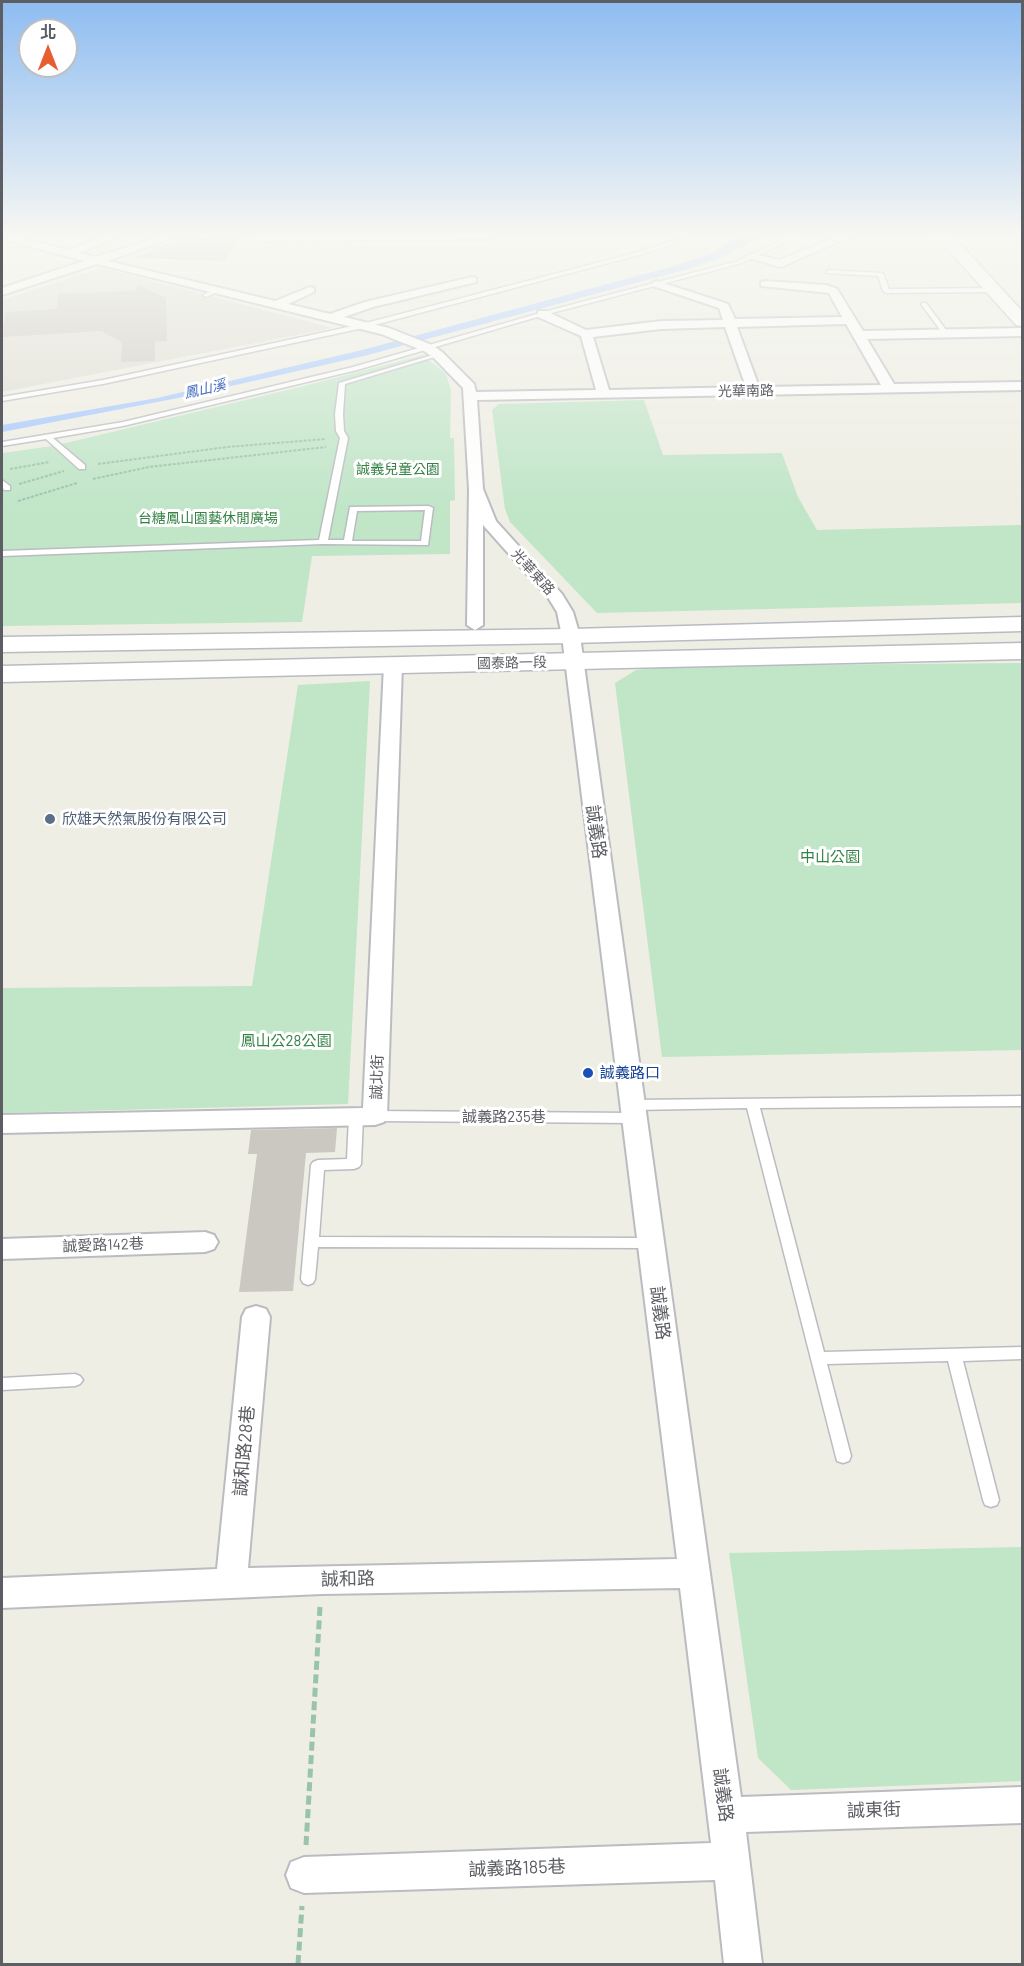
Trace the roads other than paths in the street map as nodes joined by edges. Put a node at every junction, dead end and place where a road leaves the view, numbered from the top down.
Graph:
1 (355, 328) edge
2 (371, 328) edge
3 (503, 328) edge
4 (569, 328) edge
5 (638, 328) edge
6 (732, 328) edge
7 (856, 328) edge
8 (941, 328) edge
9 (1023, 332) edge
10 (586, 334) junction
11 (946, 334) junction
12 (860, 335) junction
13 (433, 352) junction
14 (1023, 386) edge
15 (890, 388) junction
16 (754, 391) junction
17 (603, 393) junction
18 (470, 396) junction
19 (2, 399) edge
20 (48, 436) junction
21 (2, 444) edge
22 (82, 467) road end
23 (476, 489) junction
24 (323, 542) junction
25 (348, 543) junction
26 (2, 554) edge
27 (1023, 614) edge
28 (1023, 624) edge
29 (474, 625) junction
30 (704, 626) junction
31 (2, 634) edge
32 (1023, 641) edge
33 (571, 643) junction
34 (2, 645) edge
35 (1023, 651) edge
36 (2, 660) edge
37 (393, 665) junction
38 (2, 674) edge
39 (1023, 1101) edge
40 (752, 1104) junction
41 (633, 1111) junction
42 (366, 1116) junction
43 (2, 1124) edge
44 (205, 1242) dead end
45 (311, 1242) junction
46 (651, 1243) junction
47 (2, 1249) edge
48 (308, 1279) dead end
49 (256, 1317) dead end
50 (1023, 1353) edge
51 (954, 1355) junction
52 (818, 1358) junction
53 (75, 1380) dead end
54 (2, 1384) edge
55 (843, 1456) dead end
56 (991, 1500) dead end
57 (694, 1573) junction
58 (231, 1584) junction
59 (2, 1593) edge
60 (1023, 1805) edge
61 (726, 1815) junction
62 (730, 1861) junction
63 (304, 1875) road end
64 (743, 1965) edge

1 - 19 lane
2 - 13 street
3 - 13 lane
4 - 10 street
5 - 10 street
6 - 16 street
7 - 12 street
8 - 11 lane
9 - 11 street
10 - 17 street
11 - 12 street
12 - 15 street
13 - 18 street
13 - 20 lane
13 - 24 lane
14 - 15 street, 光華南路
15 - 16 street, 光華南路
16 - 17 street, 光華南路
17 - 18 street, 光華南路
18 - 23 street, 光華東路
20 - 21 lane
20 - 22 lane
23 - 29 street, 光華東路
23 - 33 street, 光華東路
24 - 25 lane
24 - 26 lane
25 - 25 lane
27 - 30 street, 國泰路一段
28 - 30 street, 國泰路一段
29 - 31 street, 國泰路一段
29 - 33 street, 國泰路一段
30 - 33 street, 國泰路一段
32 - 33 street, 國泰路一段
33 - 34 street, 國泰路一段
33 - 35 street, 國泰路一段
33 - 36 street, 國泰路一段
33 - 37 street, 國泰路一段
33 - 41 street, 誠義路
37 - 38 street, 國泰路一段
37 - 42 street, 誠北街
39 - 40 lane, 誠義路235巷
40 - 41 lane, 誠義路235巷
40 - 52 lane
41 - 42 lane, 誠義路235巷
41 - 46 street, 誠義路
42 - 43 street, 誠北街
42 - 45 lane
44 - 47 street, 誠愛路142巷
45 - 46 lane
45 - 48 lane
46 - 57 street, 誠義路
49 - 58 street, 誠和路28巷
50 - 51 lane
51 - 52 lane
51 - 56 lane
52 - 55 lane
53 - 54 lane
57 - 58 street, 誠和路
57 - 61 street, 誠義路
58 - 59 street, 誠和路
60 - 61 street, 誠東街
61 - 62 street, 誠義路
62 - 63 street, 誠義路185巷
62 - 64 street, 誠義路

